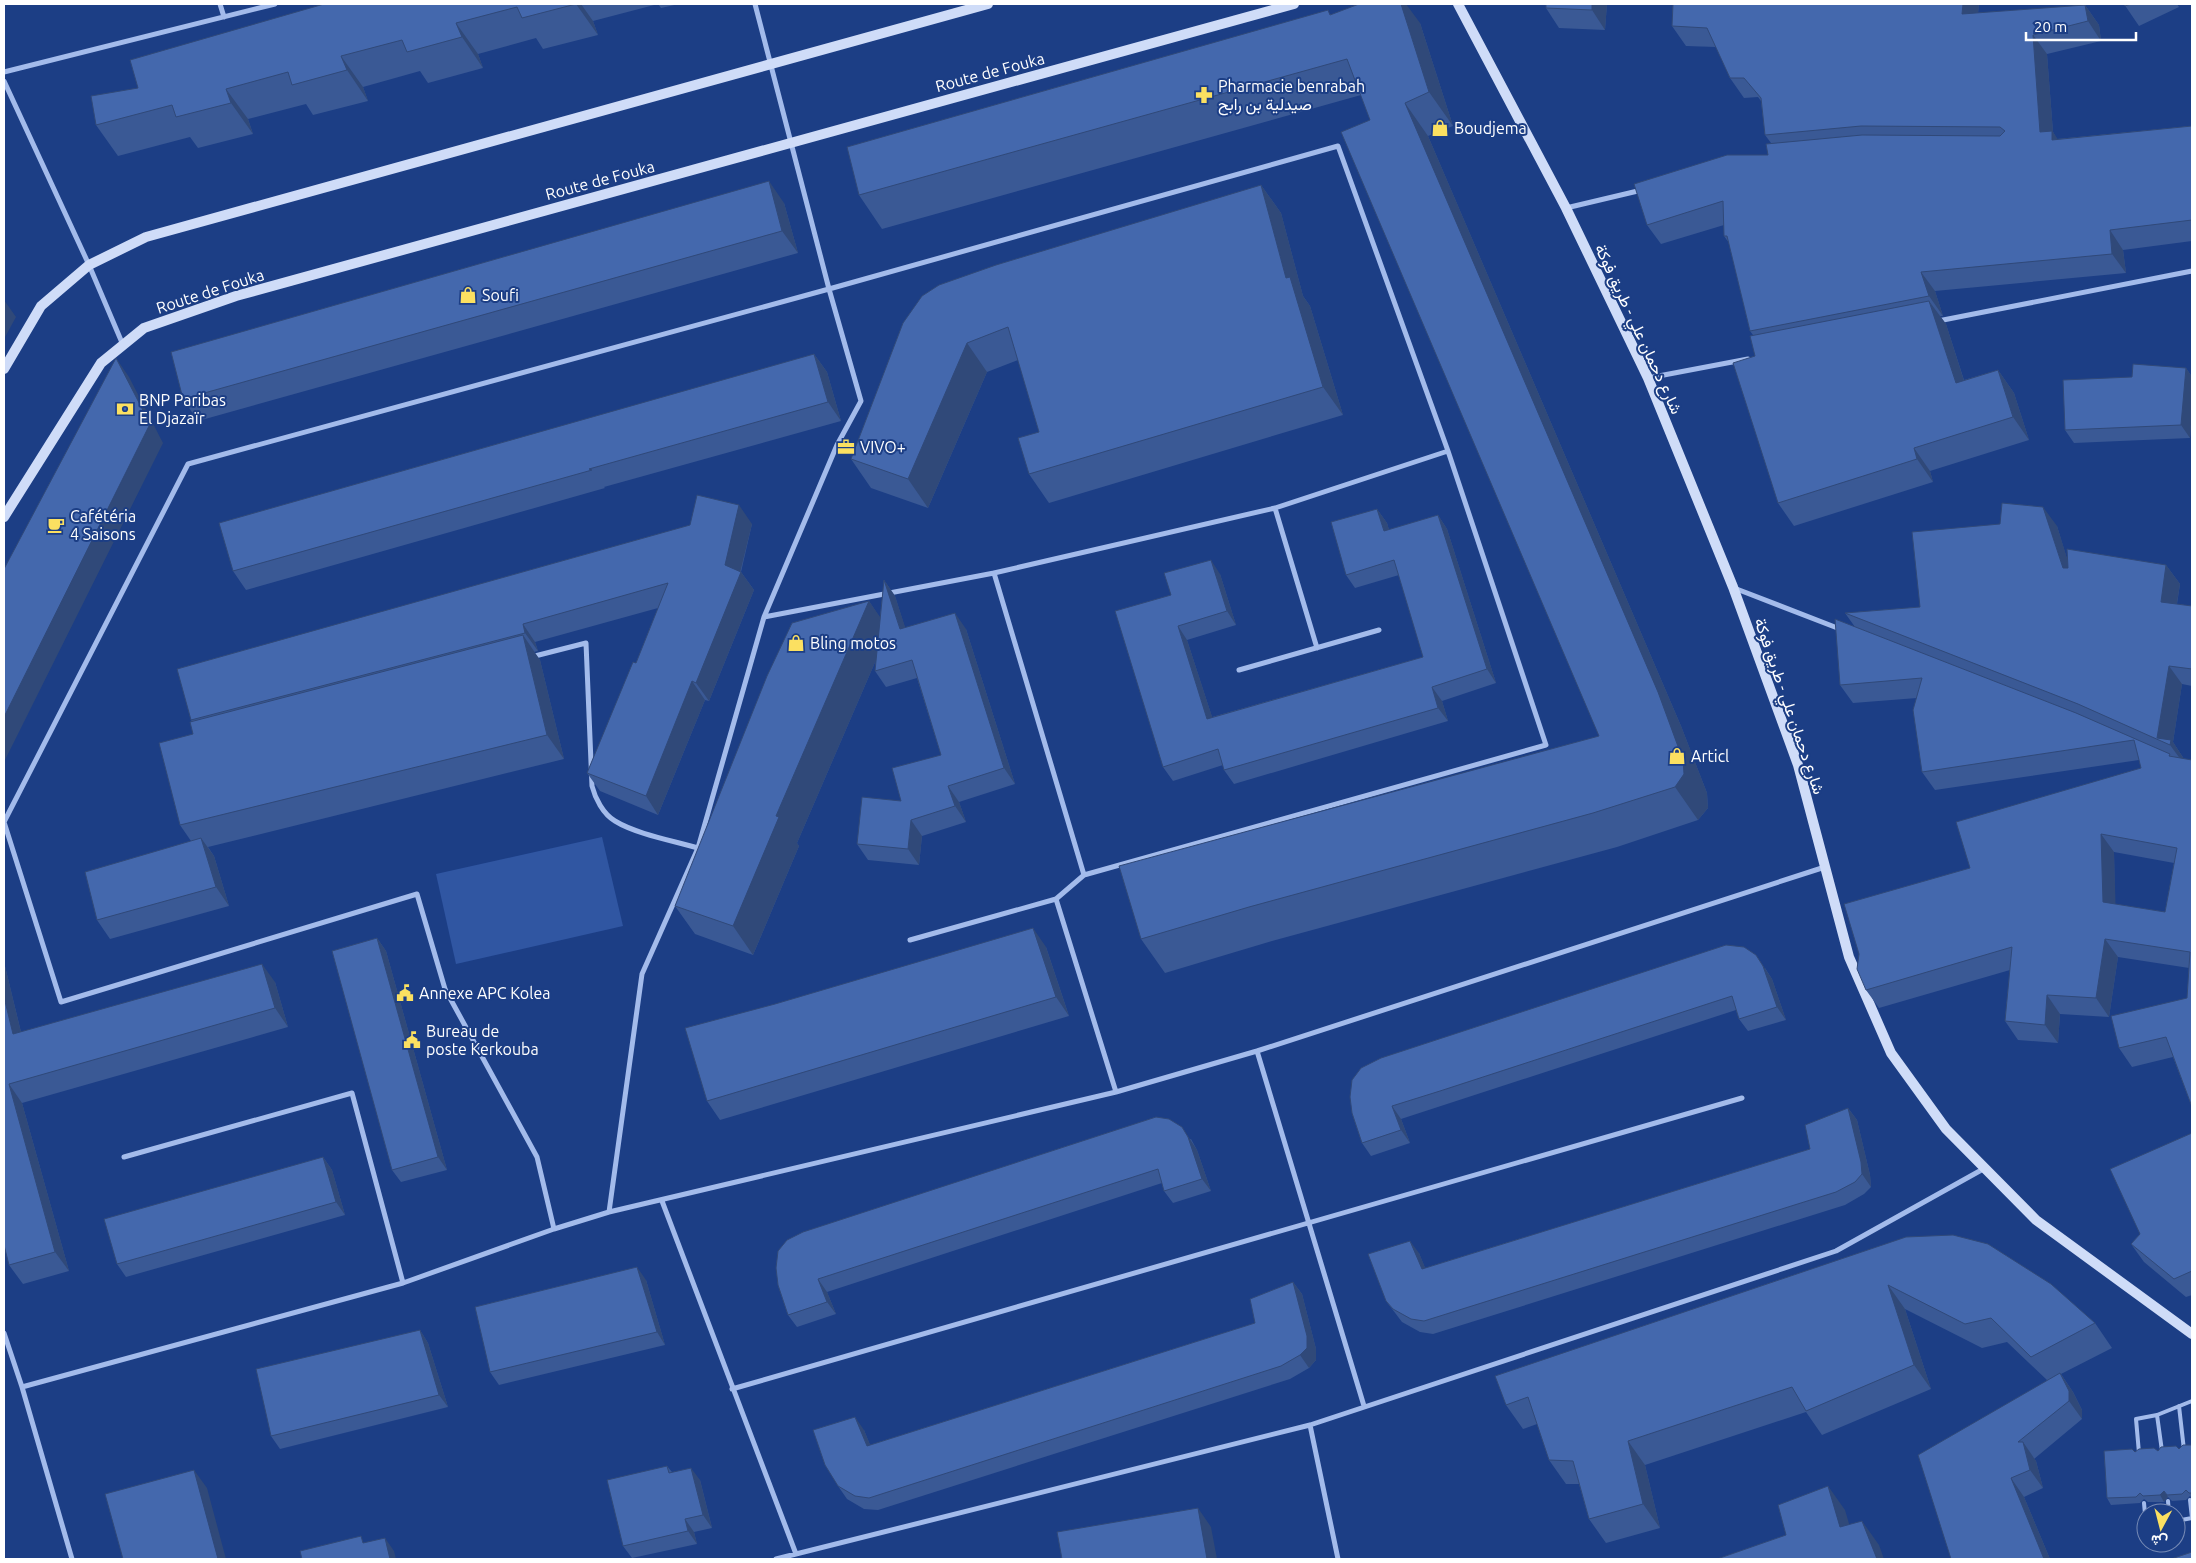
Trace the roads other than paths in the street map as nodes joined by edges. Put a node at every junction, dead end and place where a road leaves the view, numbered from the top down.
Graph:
1 (220, 4) edge
2 (275, 4) edge
3 (755, 4) edge
4 (988, 4) edge
5 (1294, 4) edge
6 (1458, 4) edge
7 (224, 17) junction
8 (771, 65) junction
9 (4, 72) edge
10 (4, 81) edge
11 (792, 142) junction
12 (1653, 187) edge
13 (1566, 208) junction
14 (89, 265) junction
15 (2192, 271) edge
16 (829, 289) junction
17 (1930, 323) edge
18 (124, 345) junction
19 (1755, 357) edge
20 (4, 369) edge
21 (1648, 378) junction
22 (1448, 450) junction
23 (1275, 508) junction
24 (4, 517) edge
25 (994, 572) junction
26 (1733, 587) junction
27 (764, 616) junction
28 (1379, 630) dead end
29 (1843, 630) edge
30 (1317, 648) junction
31 (528, 658) edge
32 (1239, 670) dead end
33 (698, 848) junction
34 (1825, 867) junction
35 (1084, 875) junction
36 (1056, 899) junction
37 (910, 940) dead end
38 (1257, 1050) junction
39 (1116, 1092) junction
40 (1742, 1098) dead end
41 (124, 1157) dead end
42 (1985, 1168) junction
43 (662, 1201) junction
44 (609, 1212) junction
45 (1309, 1223) junction
46 (554, 1229) junction
47 (403, 1283) junction
48 (4, 1333) edge
49 (2192, 1334) edge
50 (22, 1387) junction
51 (732, 1389) junction
52 (2192, 1401) edge
53 (1364, 1406) junction
54 (2179, 1406) junction
55 (2157, 1415) junction
56 (1310, 1425) junction
57 (2184, 1452) edge
58 (2162, 1454) edge
59 (2140, 1455) edge
60 (2190, 1500) edge
61 (2186, 1519) edge
62 (796, 1554) junction
63 (72, 1559) edge
64 (776, 1559) edge
65 (1338, 1559) edge

1 - 7 street
2 - 7 street
3 - 8 street
4 - 8 main road
5 - 11 main road, Route de Fouka
6 - 13 main road, شارع دحمان علي - طريق فوكة
7 - 9 street
8 - 11 street
8 - 14 main road
10 - 14 street
11 - 16 street
11 - 18 main road, Route de Fouka
12 - 13 street
13 - 21 main road, شارع دحمان علي - طريق فوكة
14 - 18 street
14 - 20 main road
15 - 17 street
16 - 22 street
16 - 27 street
16 - 46 street
18 - 24 main road, Route de Fouka
19 - 21 street
21 - 26 main road, شارع دحمان علي - طريق فوكة
22 - 23 street
22 - 35 street
23 - 25 street
23 - 30 street
25 - 27 street
25 - 35 street
26 - 29 street
26 - 34 main road, شارع دحمان علي - طريق فوكة
27 - 33 street
28 - 30 street
30 - 32 street
31 - 33 street
33 - 44 street
34 - 38 street
34 - 42 main road, شارع دحمان علي - طريق فوكة
35 - 36 street
36 - 37 street
36 - 39 street
38 - 39 street
38 - 45 street
39 - 43 street
40 - 45 street
41 - 47 street
42 - 49 main road, شارع دحمان علي - طريق فوكة
42 - 53 street
43 - 44 street
43 - 51 street
44 - 46 street
45 - 51 street
45 - 53 street
46 - 47 street
47 - 50 street
48 - 50 street
50 - 63 street
51 - 62 street
52 - 54 lane
53 - 56 street
54 - 55 lane
54 - 57 lane
55 - 58 lane
55 - 59 lane
56 - 62 street
56 - 65 street
60 - 61 lane
62 - 64 street

